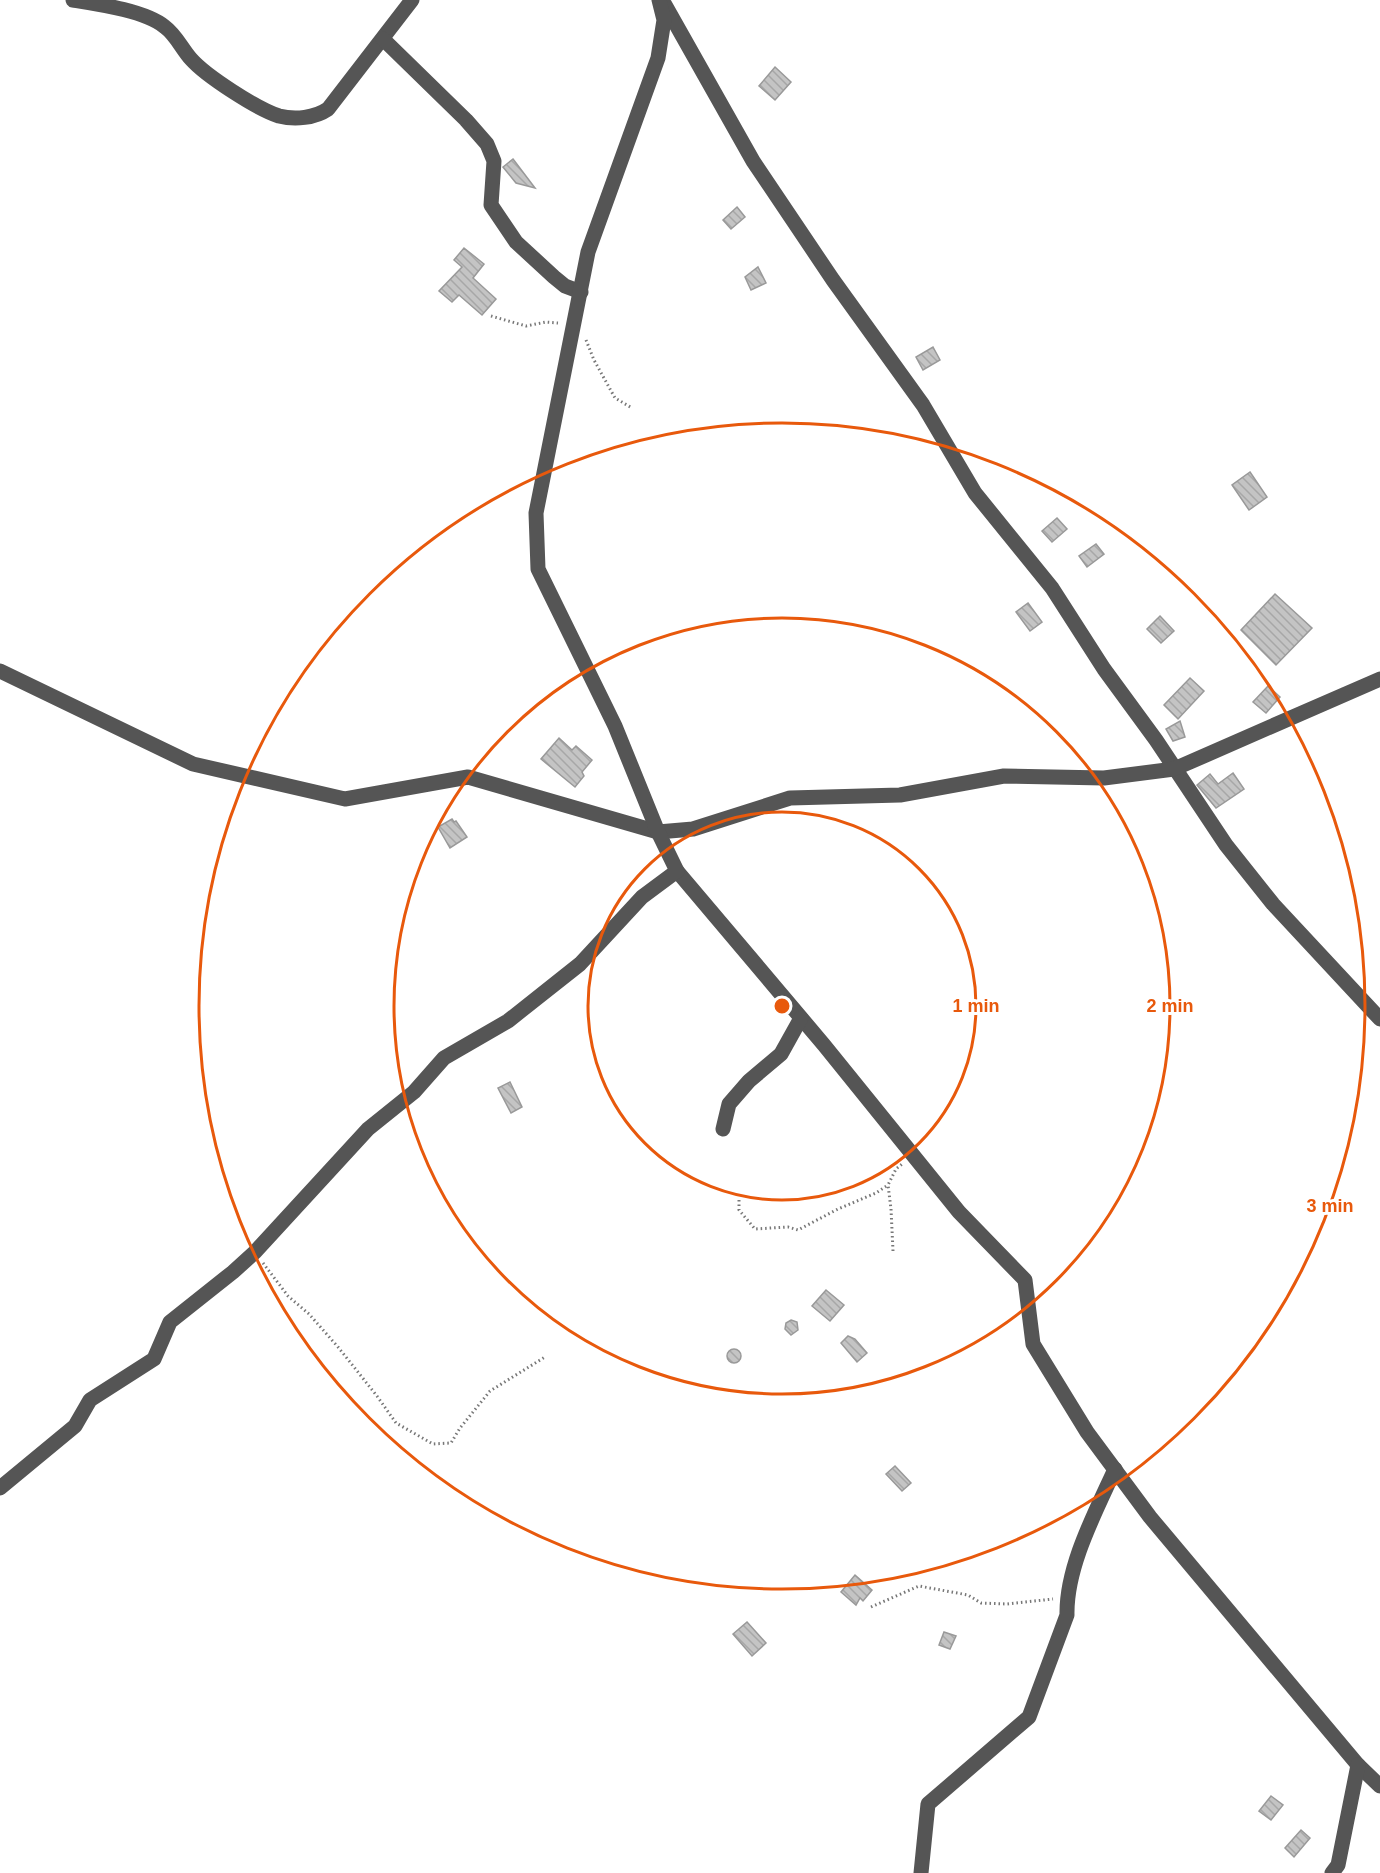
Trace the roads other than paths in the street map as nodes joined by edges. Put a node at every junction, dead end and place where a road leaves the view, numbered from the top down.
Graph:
1 (73, 0) edge
2 (412, 0) edge
3 (661, 0) edge
4 (383, 39) junction
5 (581, 292) junction
6 (0, 671) edge
7 (1380, 679) edge
8 (1174, 769) junction
9 (658, 832) junction
10 (677, 871) junction
11 (801, 1018) junction
12 (1380, 1018) edge
13 (723, 1129) dead end
14 (1115, 1469) junction
15 (0, 1488) edge
16 (1358, 1765) junction
17 (1380, 1786) edge
18 (921, 1873) edge
19 (1332, 1873) edge

1 - 4 street
2 - 4 street
3 - 5 street
3 - 8 street
4 - 5 street
5 - 9 street
6 - 9 street
7 - 8 street
8 - 9 street
8 - 12 street
9 - 10 street
10 - 11 street
10 - 15 street
11 - 13 street
11 - 14 street
14 - 16 street
14 - 18 street
16 - 17 street
16 - 19 street

